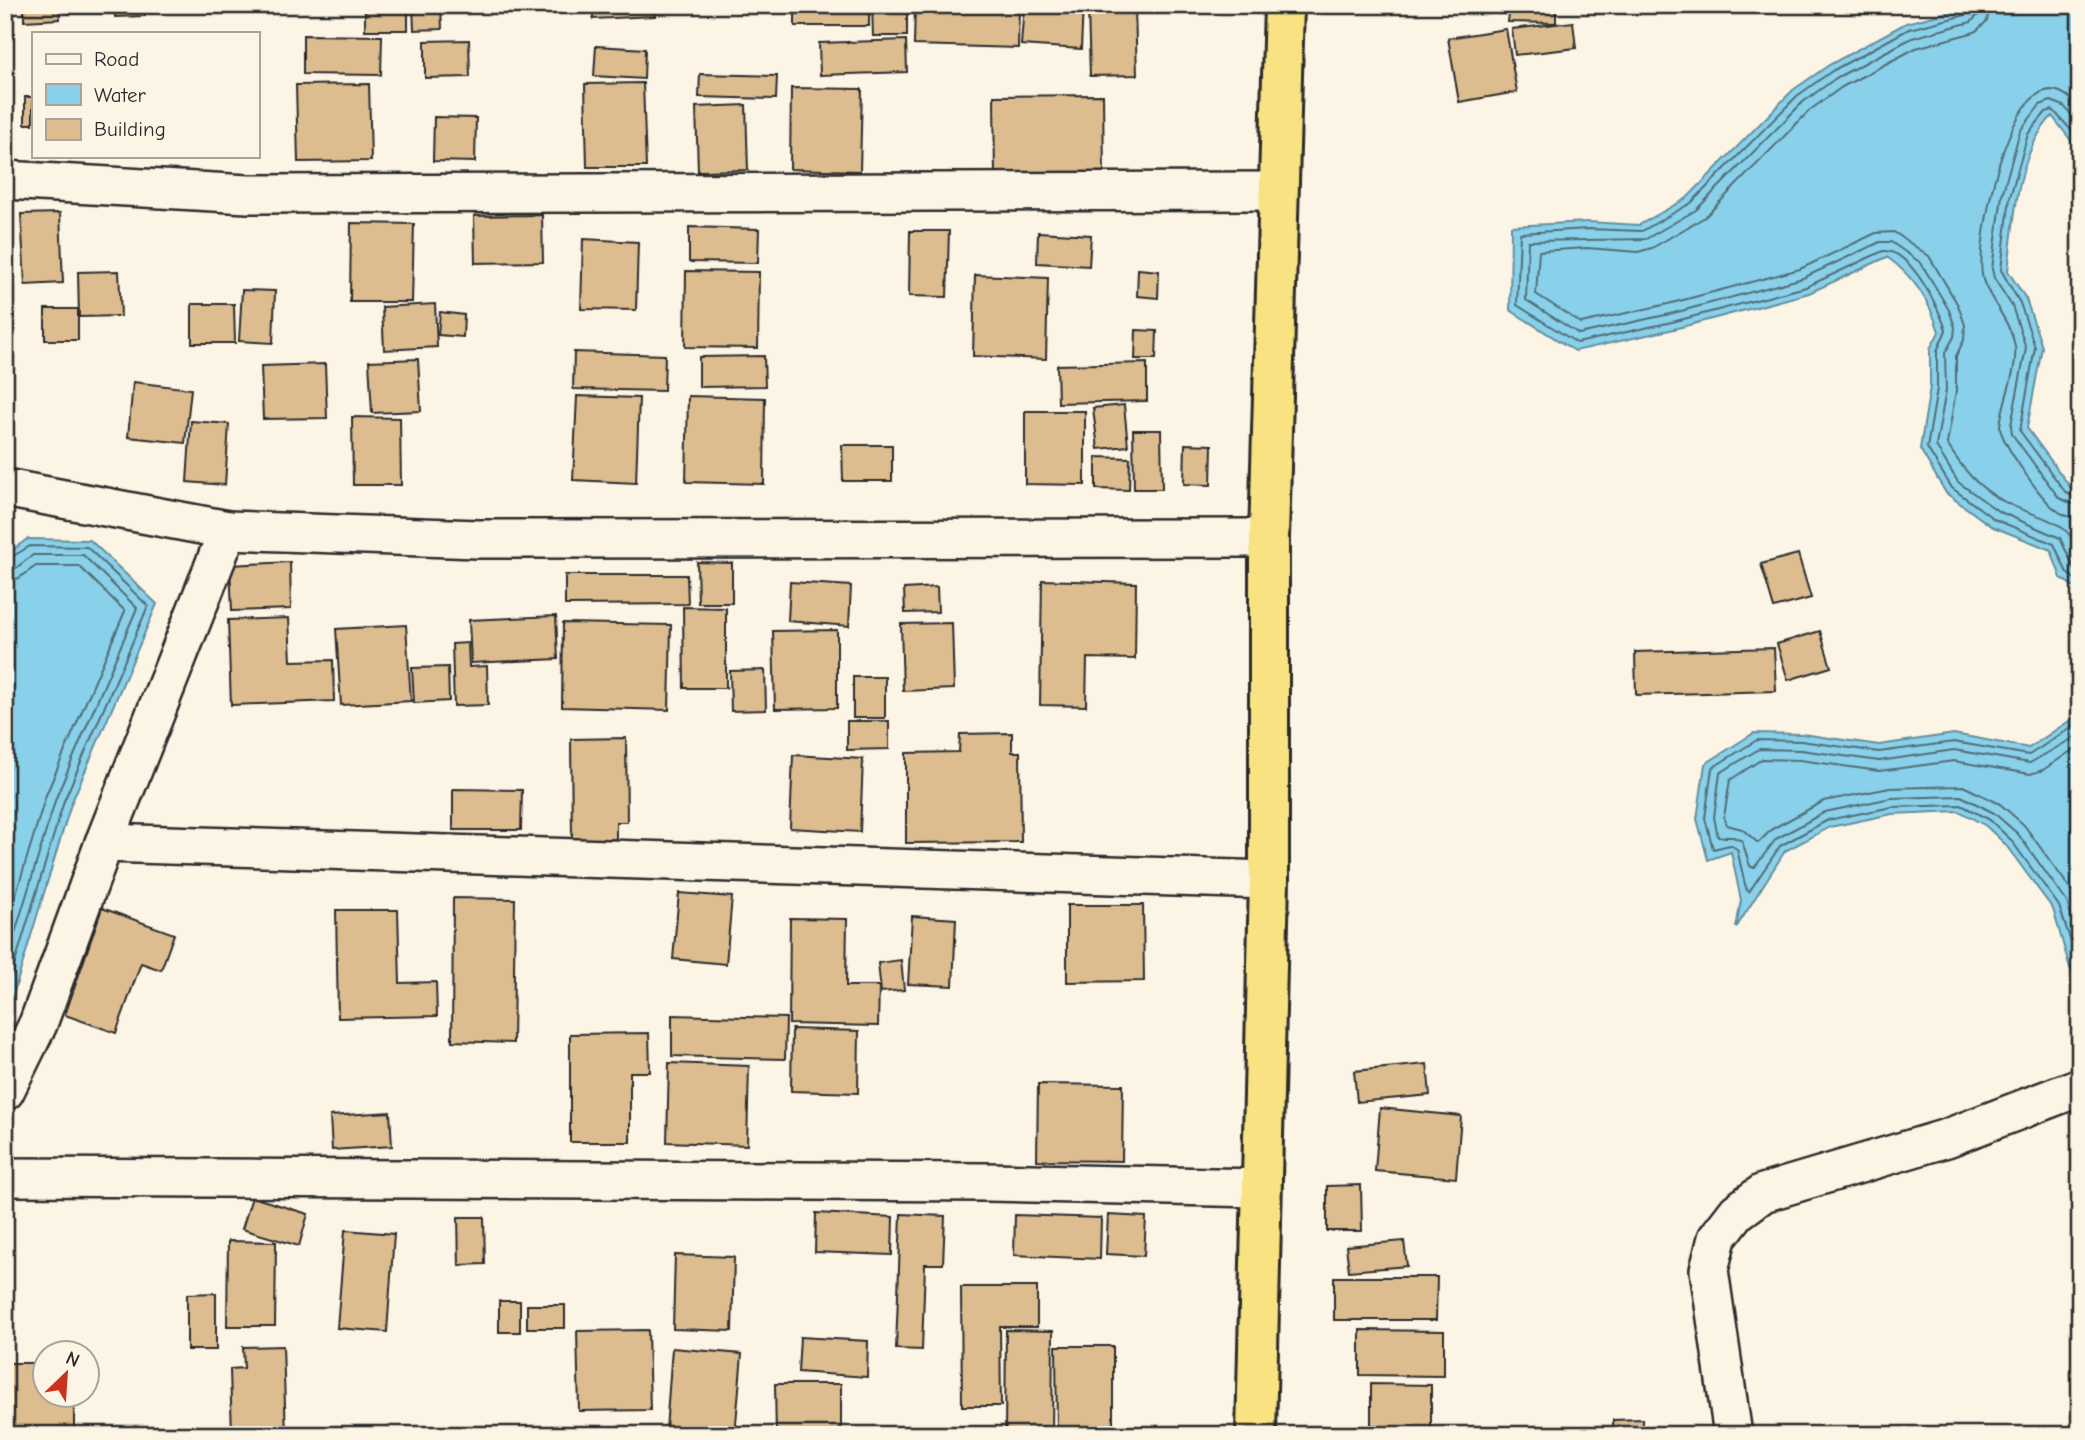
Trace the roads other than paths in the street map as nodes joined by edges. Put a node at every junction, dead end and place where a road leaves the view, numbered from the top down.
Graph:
1 (1284, 5) edge
2 (5, 180) edge
3 (1278, 191) junction
4 (5, 488) edge
5 (228, 530) junction
6 (1269, 538) junction
7 (104, 843) junction
8 (1269, 880) junction
9 (2080, 1087) edge
10 (5, 1091) edge
11 (5, 1177) edge
12 (1260, 1188) junction
13 (1256, 1435) edge
14 (1733, 1435) edge

1 - 3 highway
2 - 3 street
3 - 6 highway
4 - 5 street
5 - 6 street
5 - 7 street
6 - 8 highway
7 - 8 street
7 - 10 street
8 - 12 highway
9 - 14 street
11 - 12 street
12 - 13 highway

